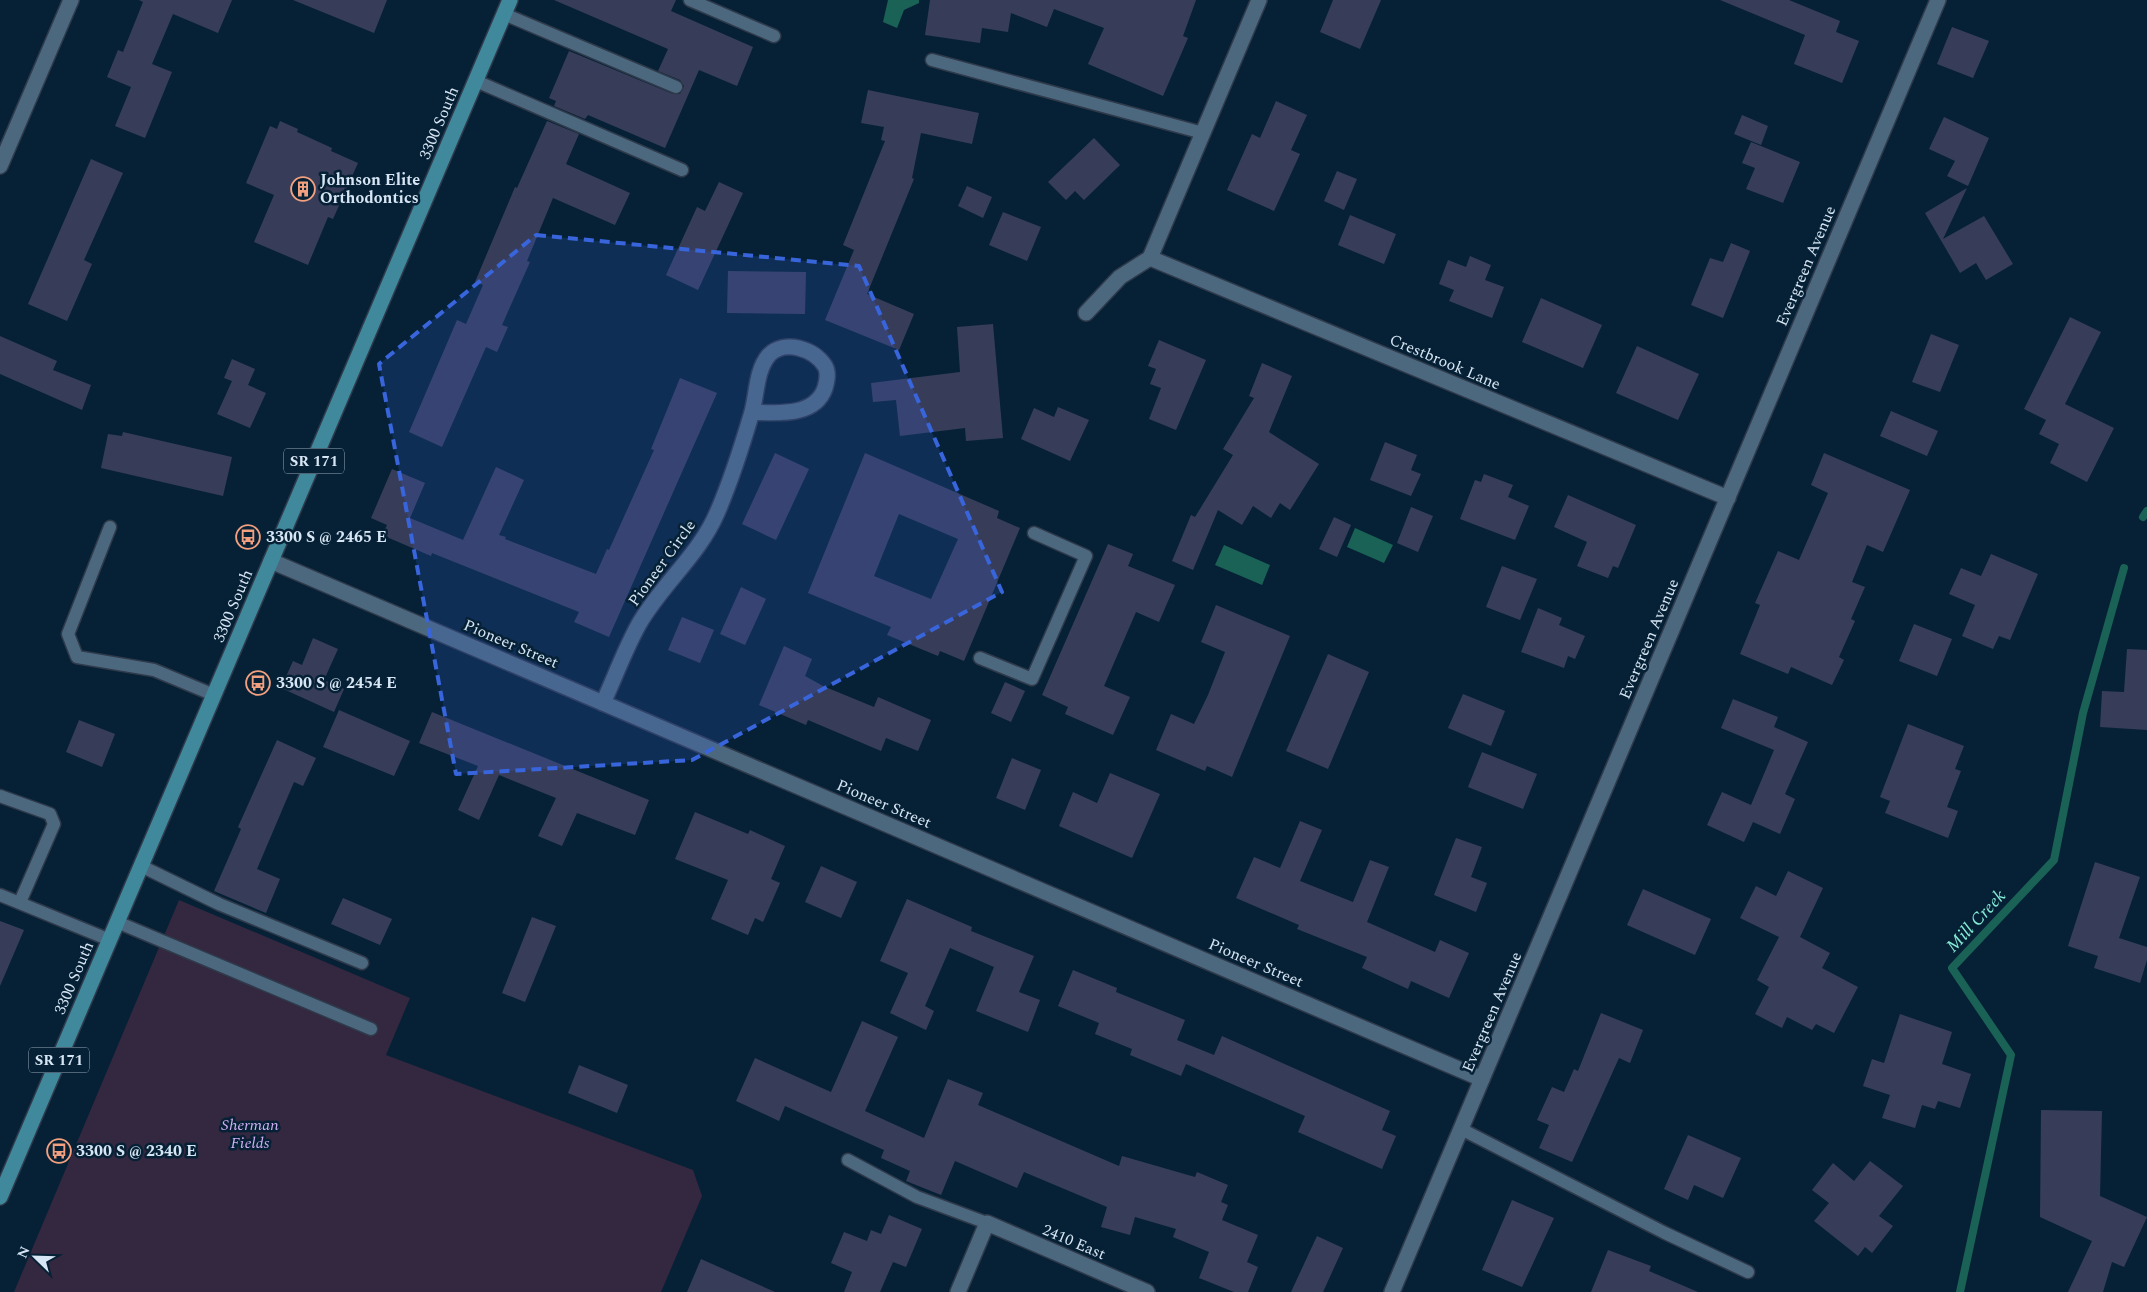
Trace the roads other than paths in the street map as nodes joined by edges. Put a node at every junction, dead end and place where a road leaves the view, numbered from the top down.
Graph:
1 (71, 0) edge
2 (510, 0) edge
3 (690, 0) edge
4 (1259, 0) edge
5 (1938, 0) edge
6 (504, 14) junction
7 (774, 36) dead end
8 (932, 60) dead end
9 (476, 81) junction
10 (676, 87) dead end
11 (1202, 133) junction
12 (0, 166) edge
13 (682, 170) dead end
14 (1150, 258) junction
15 (1086, 313) dead end
16 (752, 412) junction
17 (1728, 498) junction
18 (110, 527) dead end
19 (1034, 533) dead end
20 (271, 561) junction
21 (980, 658) dead end
22 (214, 695) junction
23 (603, 703) junction
24 (0, 796) edge
25 (141, 866) junction
26 (0, 894) edge
27 (20, 902) junction
28 (117, 922) junction
29 (110, 940) junction
30 (362, 963) dead end
31 (371, 1029) dead end
32 (1482, 1079) junction
33 (1461, 1129) junction
34 (848, 1160) dead end
35 (4, 1179) edge
36 (0, 1197) edge
37 (987, 1223) junction
38 (1748, 1272) dead end
39 (958, 1292) edge
40 (1147, 1292) edge
41 (1392, 1292) edge

1 - 12 street
2 - 6 main road, 3300 South / SR 171
3 - 7 lane
4 - 11 street
5 - 17 street, Evergreen Avenue
6 - 9 main road, 3300 South / SR 171
6 - 10 lane
8 - 11 lane
9 - 13 lane
9 - 20 main road, 3300 South / SR 171
11 - 14 street
14 - 15 street
14 - 17 street, Crestbrook Lane
16 - 16 street, Pioneer Circle
16 - 23 street, Pioneer Circle
17 - 32 street, Evergreen Avenue
18 - 22 lane
19 - 21 lane
20 - 22 main road, 3300 South / SR 171
20 - 23 street, Pioneer Street
22 - 25 main road, 3300 South / SR 171
23 - 32 street, Pioneer Street
24 - 27 lane
25 - 28 main road, 3300 South / SR 171
25 - 30 lane
26 - 27 lane
27 - 29 lane
28 - 29 main road, 3300 South / SR 171
28 - 31 lane
29 - 35 main road, 3300 South / SR 171
32 - 33 street, Evergreen Avenue
33 - 38 lane
33 - 41 street, Evergreen Avenue
34 - 37 lane
35 - 36 main road, 3300 South / SR 171
37 - 39 street
37 - 40 street, 2410 East

